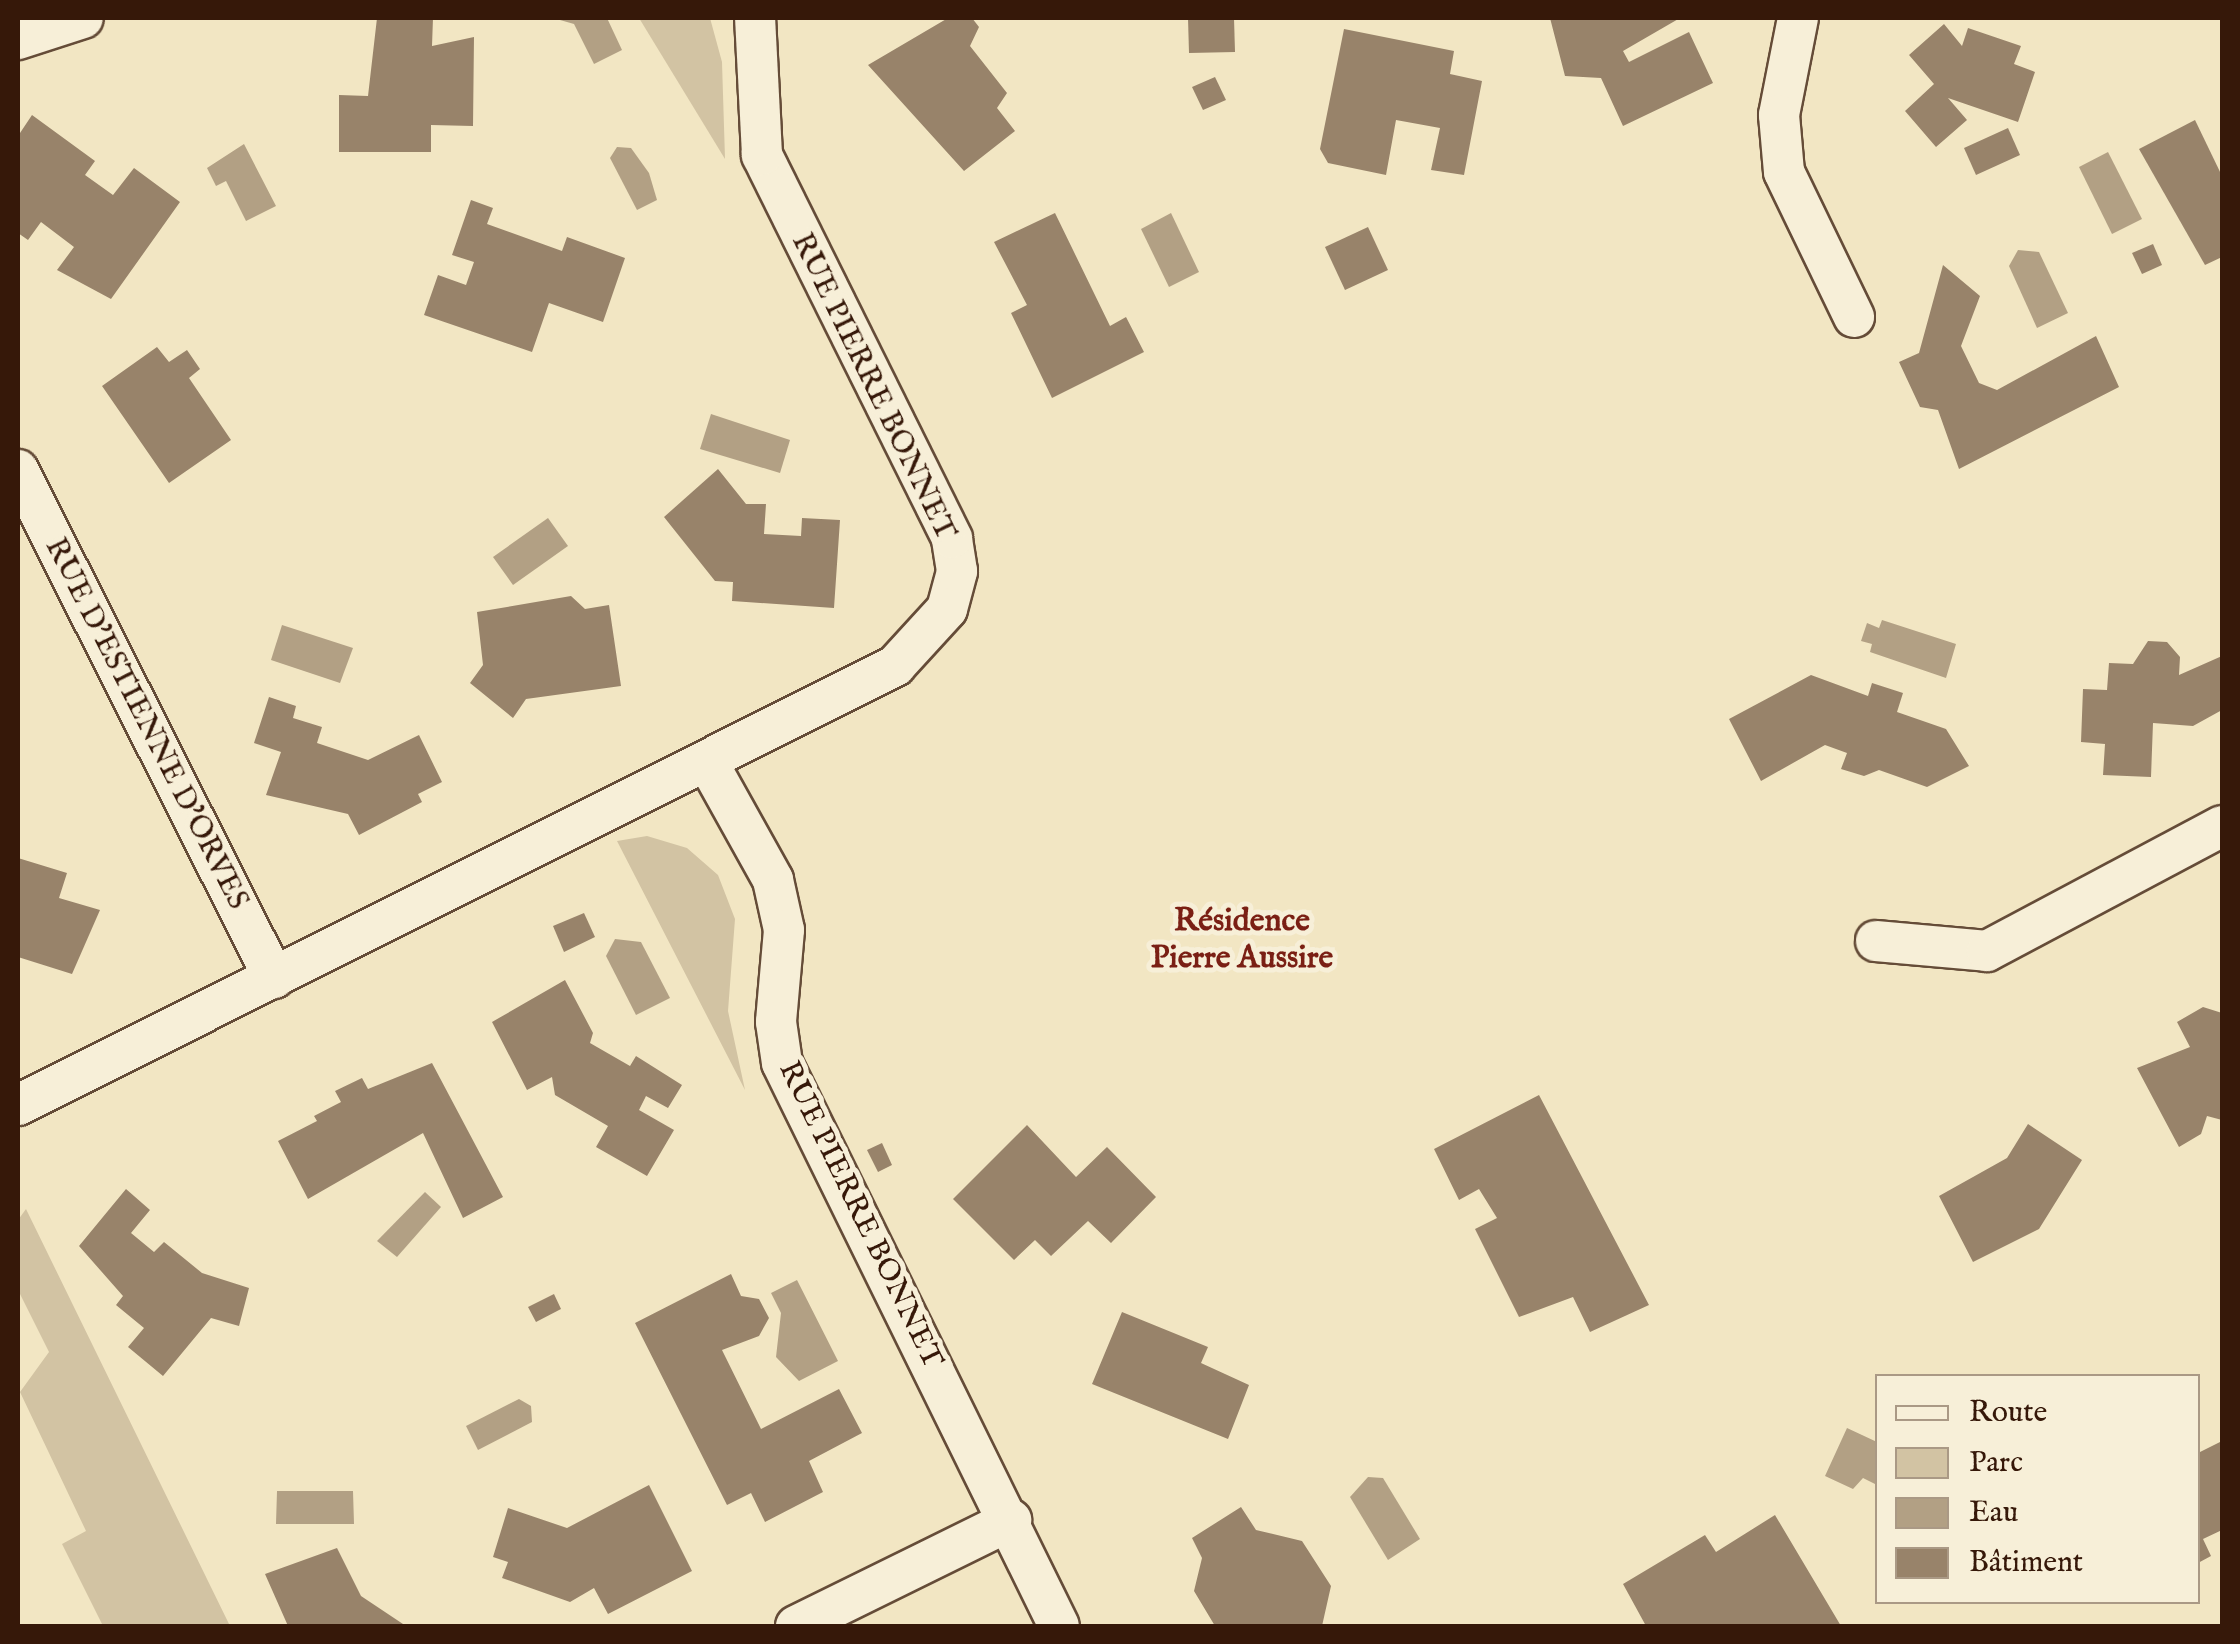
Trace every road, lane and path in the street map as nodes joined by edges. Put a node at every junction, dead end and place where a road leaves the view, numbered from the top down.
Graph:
1 (83, 18) edge
2 (755, 18) edge
3 (1798, 18) edge
4 (18, 38) edge
5 (1854, 317) dead end
6 (18, 470) edge
7 (708, 763) junction
8 (2222, 826) edge
9 (1876, 941) dead end
10 (274, 978) junction
11 (18, 1105) edge
12 (1011, 1520) junction
13 (796, 1626) edge
14 (1059, 1626) edge

1 - 4 street
2 - 7 street, RUE PIERRE BONNET
3 - 5 street
6 - 10 street, RUE D'ESTIENNE D'ORVES
7 - 10 street
7 - 12 street, RUE PIERRE BONNET
8 - 9 street
10 - 11 street
12 - 13 street
12 - 14 street, RUE PIERRE BONNET

